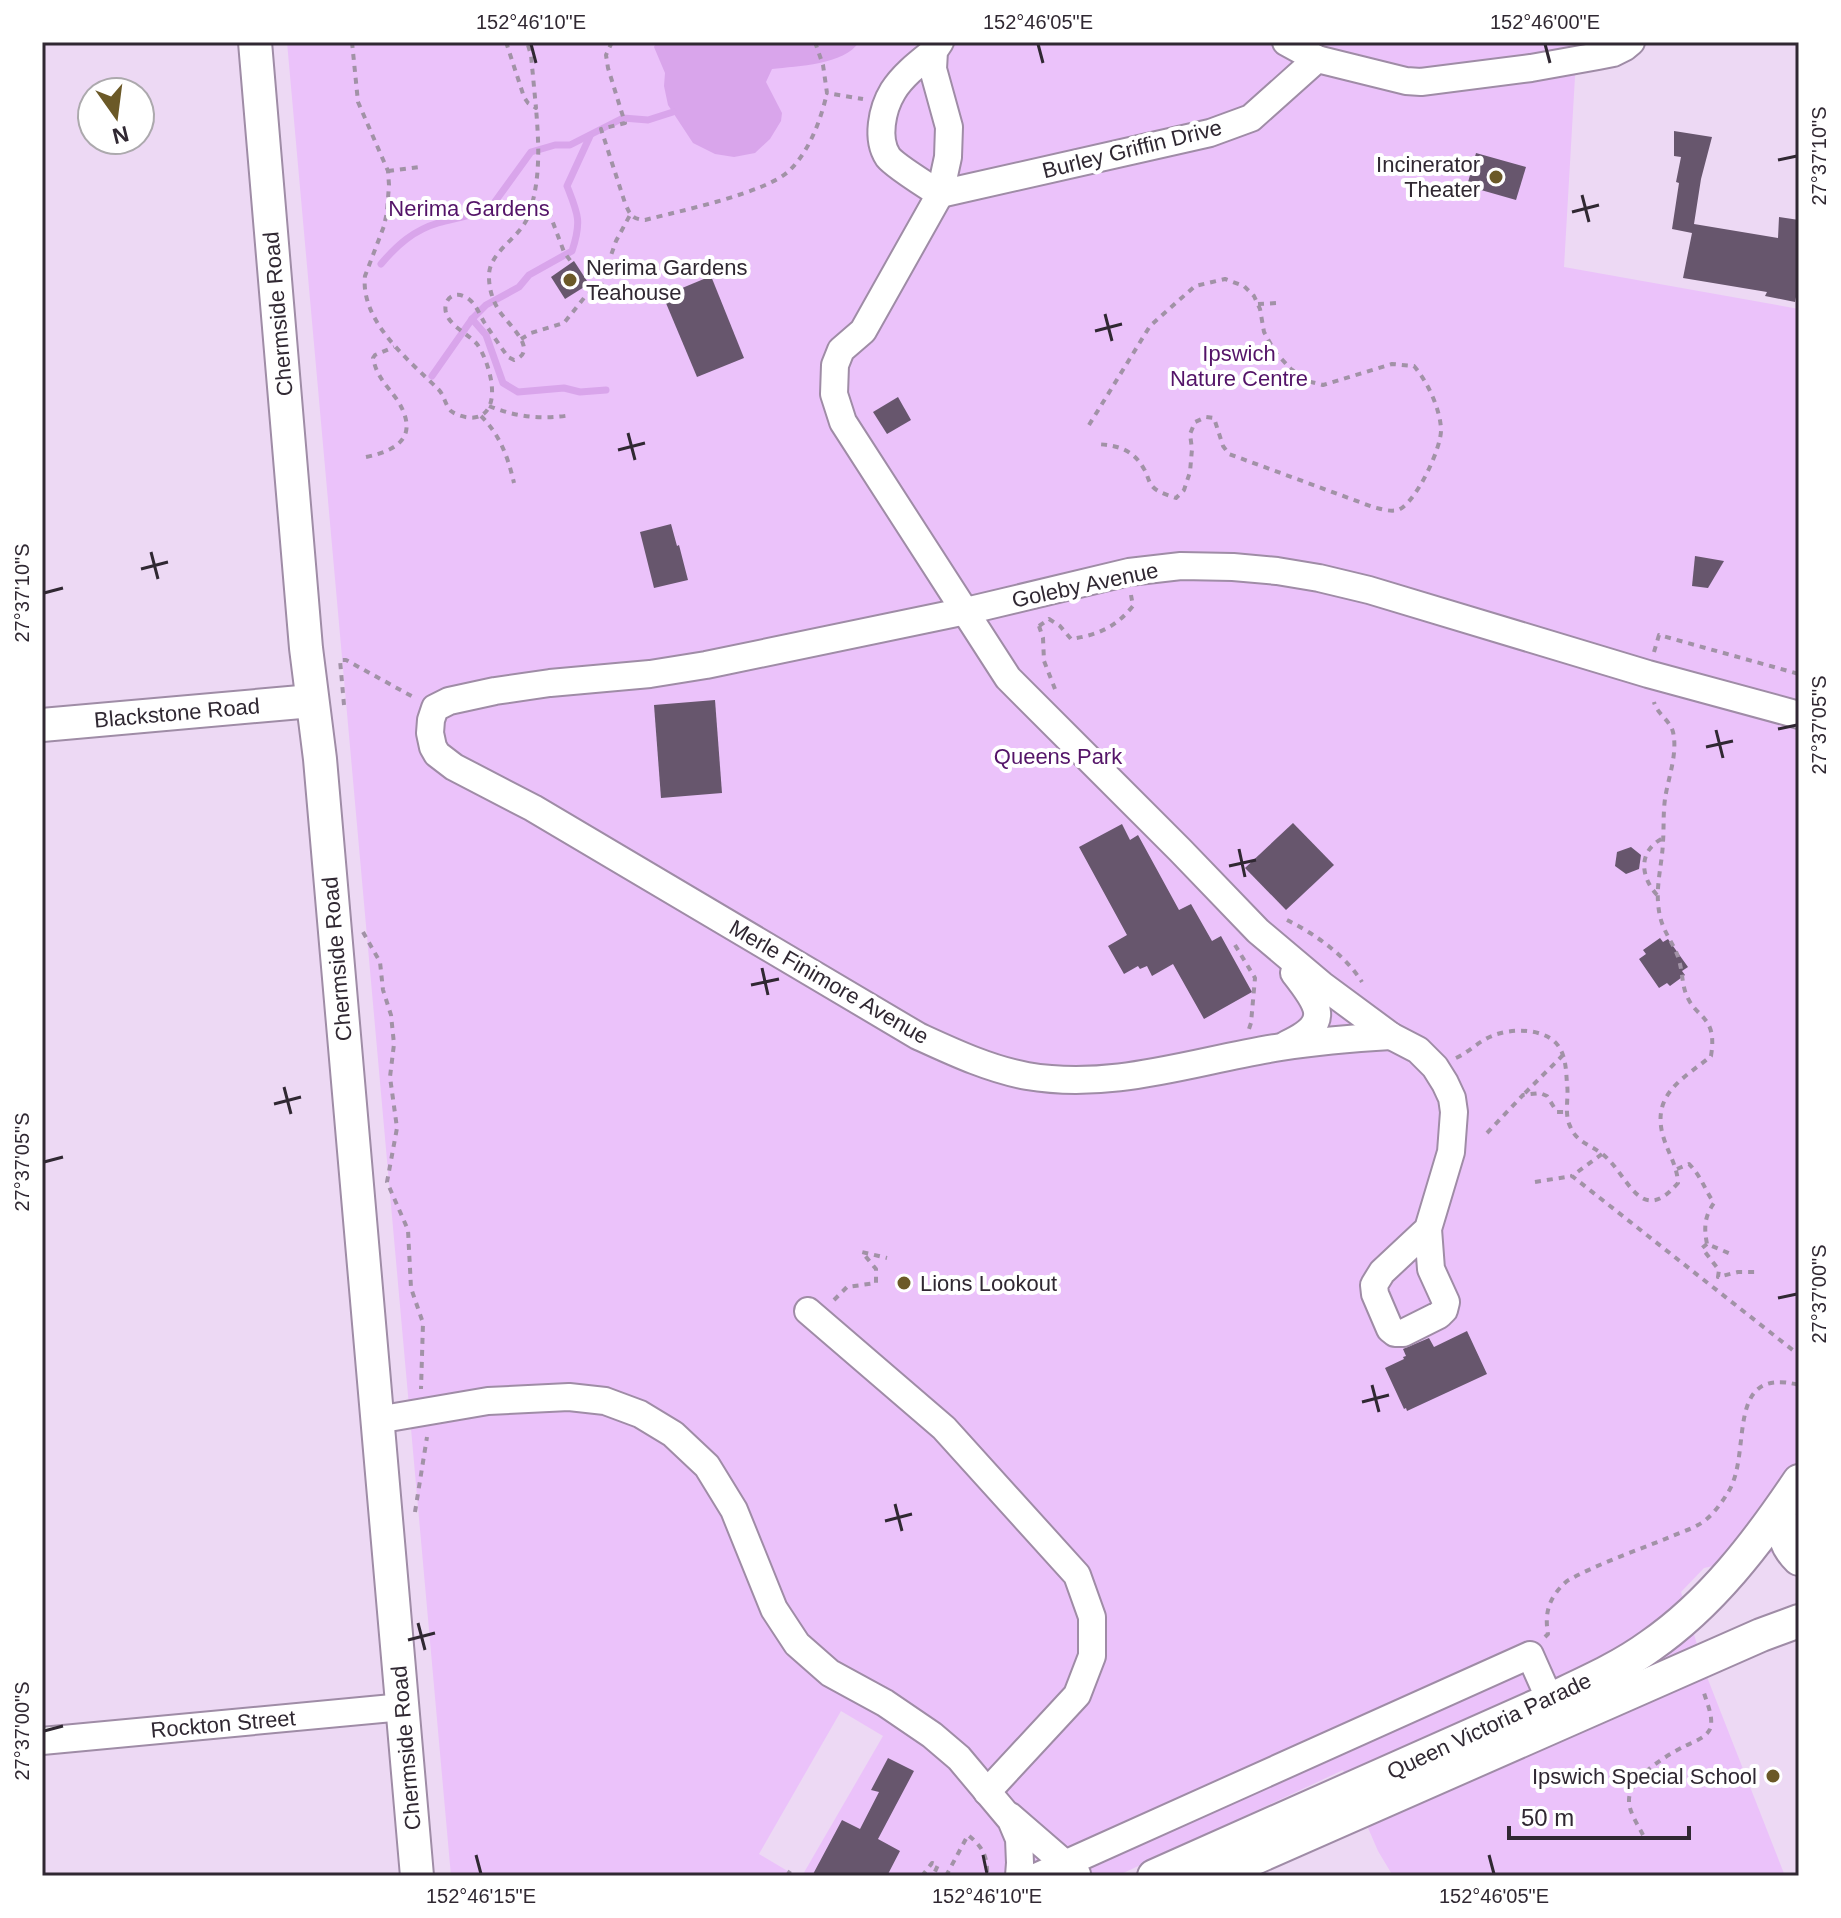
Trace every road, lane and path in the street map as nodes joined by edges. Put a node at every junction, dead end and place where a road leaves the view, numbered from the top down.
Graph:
1 (255, 42) edge
2 (352, 42) edge
3 (506, 42) edge
4 (527, 42) edge
5 (612, 42) edge
6 (1286, 42) edge
7 (1631, 42) edge
8 (937, 47) edge
9 (1317, 59) junction
10 (827, 93) dead end
11 (536, 108) junction
12 (419, 167) dead end
13 (388, 171) junction
14 (940, 194) junction
15 (530, 207) junction
16 (630, 215) junction
17 (571, 262) dead end
18 (1278, 303) dead end
19 (1258, 304) junction
20 (521, 339) junction
21 (395, 347) junction
22 (489, 406) junction
23 (571, 415) dead end
24 (481, 416) junction
25 (1089, 425) dead end
26 (1095, 444) dead end
27 (366, 457) dead end
28 (514, 483) dead end
29 (1128, 573) junction
30 (1027, 596) junction
31 (966, 611) junction
32 (1039, 626) junction
33 (1648, 674) junction
34 (1799, 674) edge
35 (1057, 694) dead end
36 (312, 701) junction
37 (344, 714) dead end
38 (1799, 715) edge
39 (433, 721) junction
40 (42, 725) edge
41 (1663, 838) junction
42 (1657, 896) junction
43 (1284, 919) dead end
44 (359, 921) dead end
45 (1258, 931) junction
46 (1367, 991) dead end
47 (1391, 1036) junction
48 (1280, 1047) junction
49 (1563, 1055) junction
50 (1435, 1067) junction
51 (1523, 1095) junction
52 (1568, 1112) junction
53 (1487, 1133) dead end
54 (1602, 1154) junction
55 (1677, 1169) junction
56 (1572, 1176) junction
57 (1535, 1182) dead end
58 (1428, 1229) dead end
59 (1707, 1244) junction
60 (1731, 1254) dead end
61 (887, 1258) dead end
62 (1756, 1272) dead end
63 (813, 1314) joint
64 (1799, 1355) edge
65 (1799, 1385) edge
66 (424, 1412) junction
67 (377, 1420) junction
68 (1799, 1481) edge
69 (1779, 1511) junction
70 (415, 1523) dead end
71 (1799, 1559) edge
72 (1799, 1621) edge
73 (1530, 1655) junction
74 (1704, 1693) dead end
75 (1550, 1700) junction
76 (403, 1707) junction
77 (42, 1741) edge
78 (995, 1801) junction
79 (1643, 1835) dead end
80 (793, 1866) dead end
81 (1075, 1866) edge
82 (417, 1876) edge
83 (787, 1876) edge
84 (922, 1876) edge
85 (933, 1876) edge
86 (946, 1876) edge
87 (987, 1876) edge
88 (1019, 1876) edge
89 (1038, 1876) edge
90 (1154, 1876) edge
91 (1214, 1876) edge

1 - 36 main road, Chermside Road
2 - 13 path
3 - 11 path
4 - 11 path
5 - 16 path
6 - 9 street
7 - 9 street
8 - 14 street, Merle Finimore Avenue
8 - 14 street
9 - 14 street, Burley Griffin Drive
10 - 16 path
11 - 15 path
12 - 13 path
13 - 21 path
14 - 31 street, Merle Finimore Avenue
15 - 17 path
15 - 20 path
16 - 20 path
18 - 19 path
19 - 25 path
19 - 26 path
20 - 22 path
21 - 24 path
21 - 27 path
22 - 23 path
22 - 24 path
24 - 28 path
29 - 30 street, Goleby Avenue
29 - 32 path
29 - 33 street, Goleby Avenue
30 - 31 street, Goleby Avenue
30 - 32 path
31 - 39 street, Goleby Avenue
31 - 45 street, Merle Finimore Avenue
32 - 35 path
33 - 34 path
33 - 38 street, Goleby Avenue
33 - 41 path
36 - 40 main road, Blackstone Road
36 - 67 main road, Chermside Road
37 - 39 path
39 - 48 street, Merle Finimore Avenue
41 - 42 path
41 - 42 path
42 - 55 path
43 - 46 path
44 - 66 path
45 - 47 street, Merle Finimore Avenue
45 - 48 street, Merle Finimore Avenue
47 - 48 street, Merle Finimore Avenue
47 - 50 street
49 - 50 path
49 - 51 path
49 - 52 path
50 - 58 street
51 - 52 path
51 - 53 path
52 - 54 path
54 - 55 path
54 - 56 path
55 - 59 path
56 - 57 path
56 - 64 path
59 - 60 path
59 - 62 path
61 - 63 path
63 - 78 street
65 - 73 path
66 - 67 street
66 - 70 path
66 - 78 street
67 - 76 main road, Chermside Road
68 - 69 main road, Queen Victoria Parade
69 - 71 main road
69 - 75 main road, Queen Victoria Parade
72 - 91 main road, Queen Victoria Parade
73 - 75 street
73 - 81 street
74 - 79 path
75 - 90 main road, Queen Victoria Parade
76 - 77 street, Rockton Street
76 - 82 main road, Chermside Road
78 - 81 street
78 - 88 street
80 - 83 path
81 - 89 street
84 - 85 path
86 - 87 path

